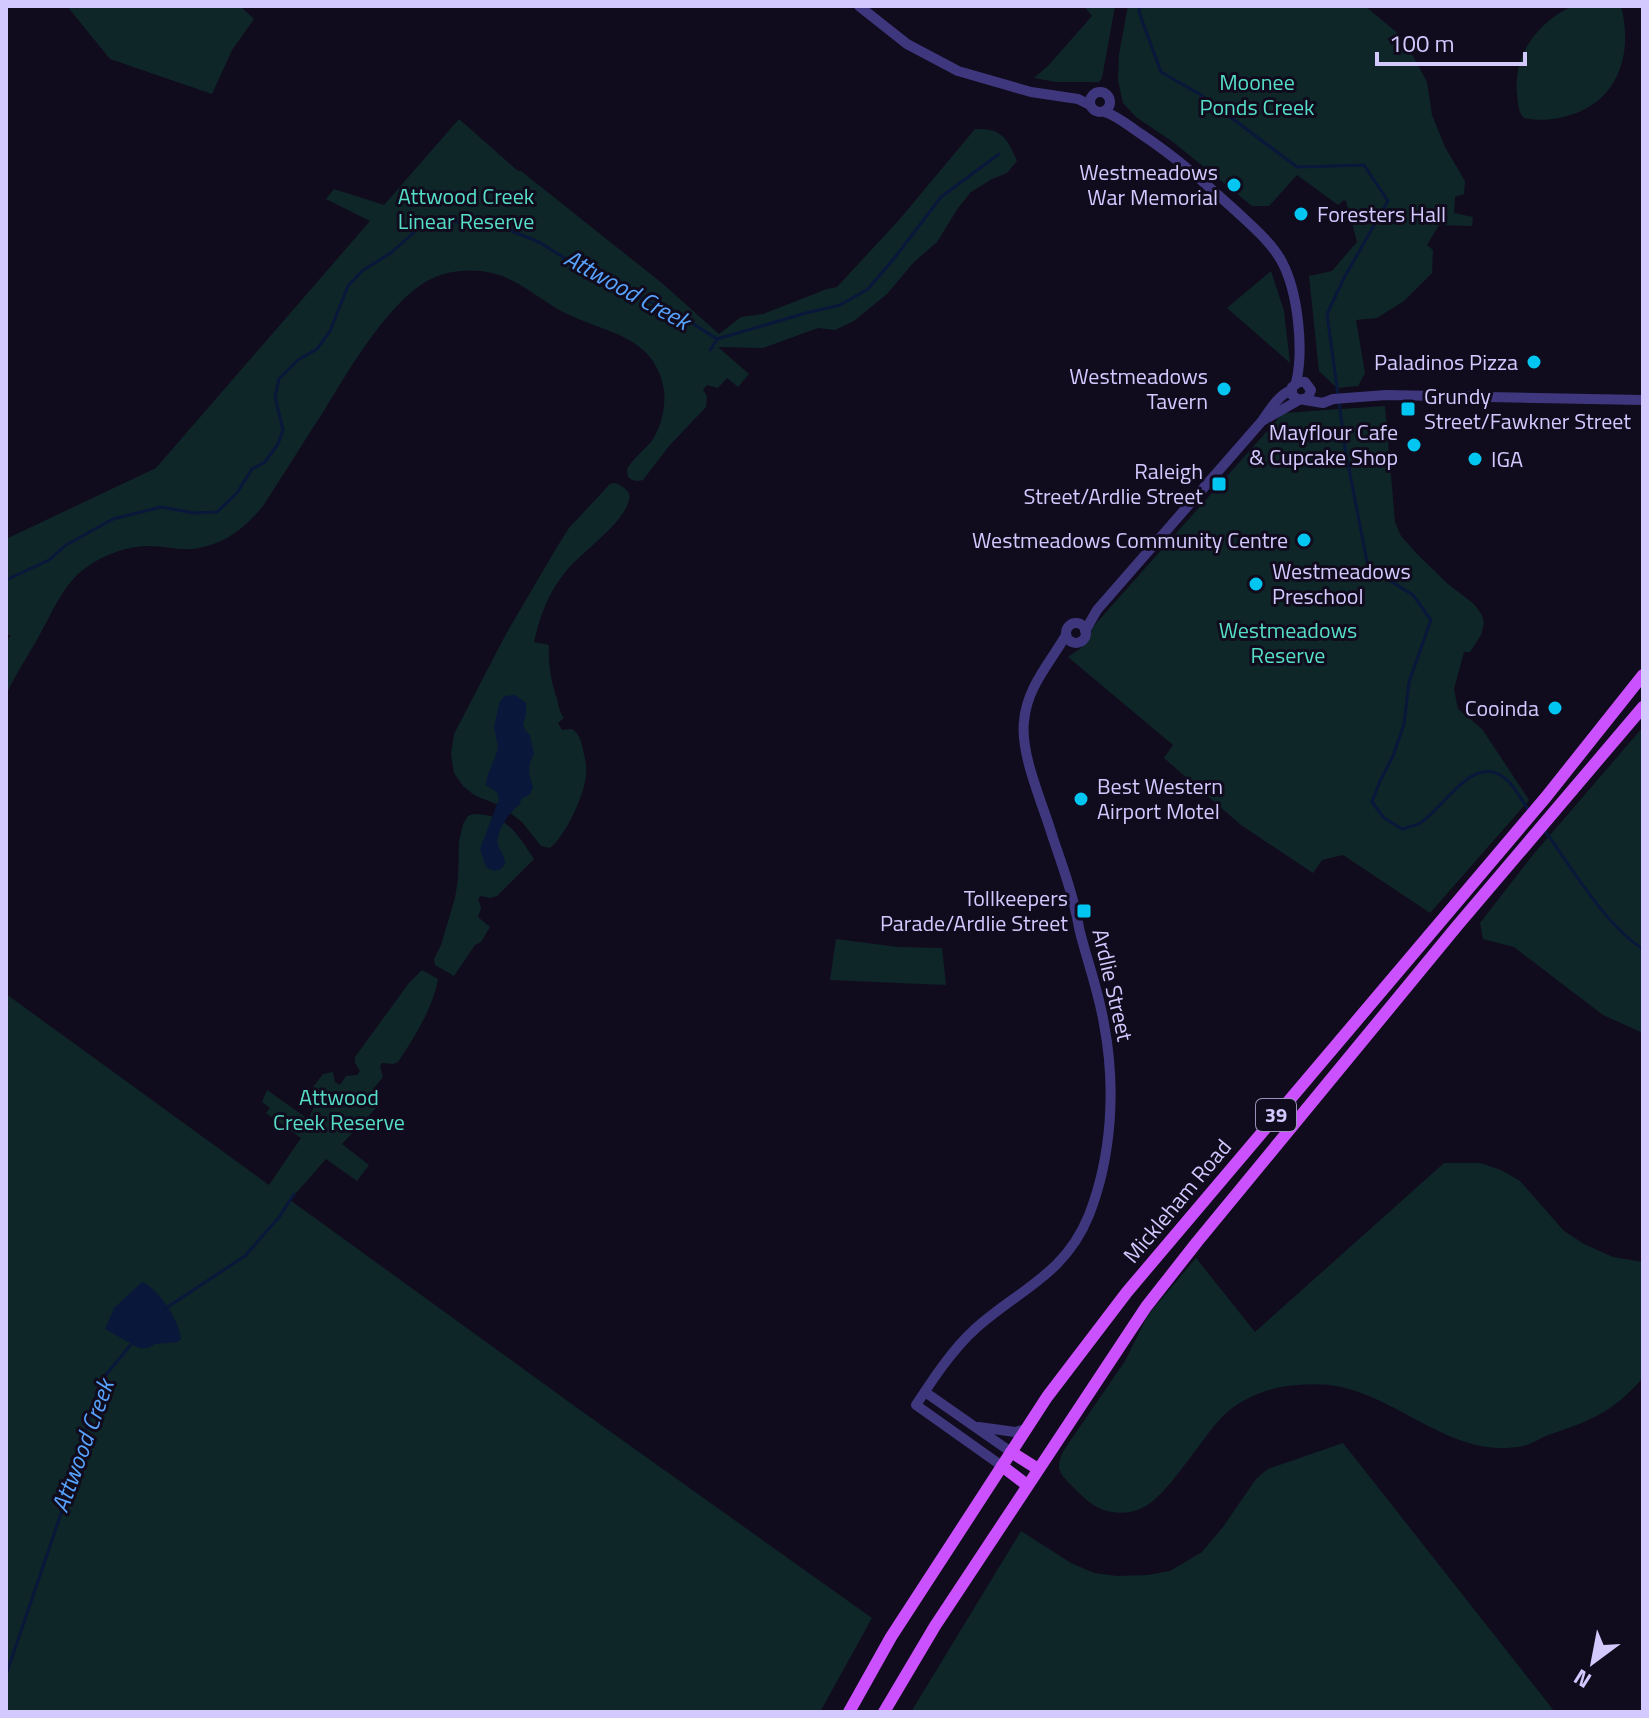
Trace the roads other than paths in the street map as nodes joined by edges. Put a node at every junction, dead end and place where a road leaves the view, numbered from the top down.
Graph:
1 (859, 6) edge
2 (1095, 93) junction
3 (1066, 96) junction
4 (1110, 100) junction
5 (1090, 105) junction
6 (1105, 112) junction
7 (1128, 124) junction
8 (1301, 350) junction
9 (1294, 386) junction
10 (1306, 394) junction
11 (1643, 400) edge
12 (1262, 421) junction
13 (1082, 628) junction
14 (1071, 639) junction
15 (1643, 675) edge
16 (1622, 703) junction
17 (1643, 707) edge
18 (925, 1392) junction
19 (974, 1425) junction
20 (1026, 1429) junction
21 (1011, 1452) junction
22 (1002, 1466) junction
23 (1038, 1469) junction
24 (1027, 1485) junction
25 (849, 1712) edge
26 (884, 1712) edge

1 - 3 street
2 - 3 street
2 - 4 street
2 - 5 street
3 - 5 street
4 - 6 street
4 - 7 street
5 - 6 street
6 - 7 street
7 - 8 street
8 - 9 street
8 - 10 street
9 - 10 street
9 - 10 street
9 - 12 street
10 - 11 street
10 - 12 street
12 - 13 street
13 - 14 street
13 - 14 street
14 - 18 street, Ardlie Street
15 - 16 main road, Mickleham Road / 39
16 - 17 main road
16 - 20 main road, Mickleham Road / 39
17 - 23 main road, Mickleham Road / 39
18 - 19 street
18 - 22 street, Ardlie Street
19 - 20 street
19 - 21 street
20 - 21 main road, Mickleham Road / 39
21 - 22 main road, Mickleham Road / 39
21 - 23 main road
22 - 24 main road
22 - 25 main road, Mickleham Road / 39
23 - 24 main road, Mickleham Road / 39
24 - 26 main road, Mickleham Road / 39

